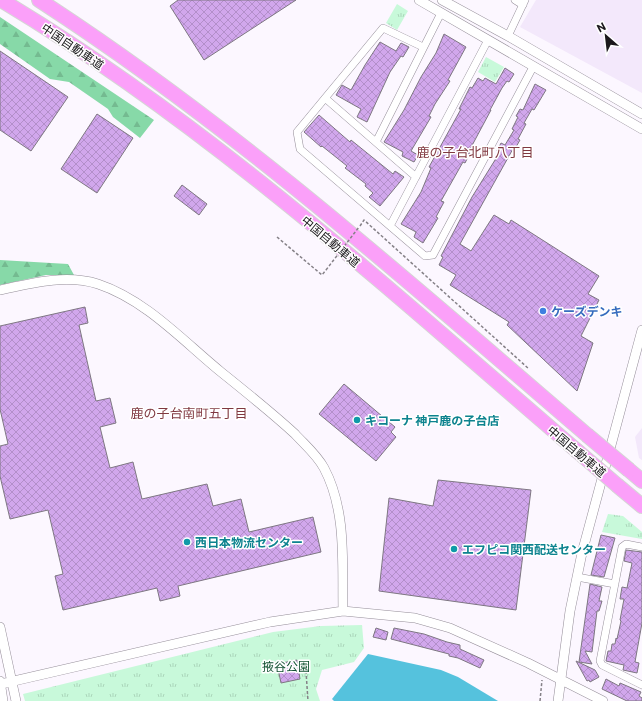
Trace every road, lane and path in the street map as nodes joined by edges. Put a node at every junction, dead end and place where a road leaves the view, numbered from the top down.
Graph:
1 (1, 0) edge
2 (38, 0) edge
3 (419, 0) edge
4 (442, 0) edge
5 (515, 0) edge
6 (524, 2) edge
7 (441, 13) junction
8 (508, 36) junction
9 (488, 40) junction
10 (423, 47) junction
11 (533, 67) junction
12 (325, 98) junction
13 (642, 114) edge
14 (642, 129) edge
15 (376, 142) junction
16 (416, 177) junction
17 (390, 226) junction
18 (277, 237) dead end
19 (0, 290) edge
20 (642, 330) edge
21 (532, 372) dead end
22 (642, 481) edge
23 (642, 506) edge
24 (642, 547) edge
25 (577, 577) junction
26 (615, 584) junction
27 (343, 611) junction
28 (0, 627) edge
29 (544, 670) junction
30 (306, 671) dead end
31 (562, 680) junction
32 (11, 682) junction
33 (0, 683) edge
34 (642, 683) edge
35 (3, 701) edge
36 (16, 701) edge
37 (308, 701) edge
38 (540, 701) edge
39 (558, 701) edge
40 (603, 701) edge

1 - 23 highway, 中国自動車道, bridge
2 - 22 highway, 中国自動車道, bridge
3 - 7 street
4 - 8 street
5 - 6 street
6 - 8 street
7 - 9 street
7 - 10 street
8 - 13 street
9 - 11 street
9 - 16 street
10 - 12 street
10 - 15 street
11 - 14 street
11 - 17 street
12 - 15 street
12 - 17 street
15 - 16 street
16 - 17 street
18 - 21 path, bridge
19 - 27 street
20 - 25 street
24 - 26 street
25 - 26 street
25 - 31 street
26 - 34 street
27 - 29 street
27 - 32 street
28 - 32 street
29 - 31 street
29 - 38 path
30 - 37 path
31 - 39 street
31 - 40 street
32 - 33 street
32 - 36 street
33 - 35 street

